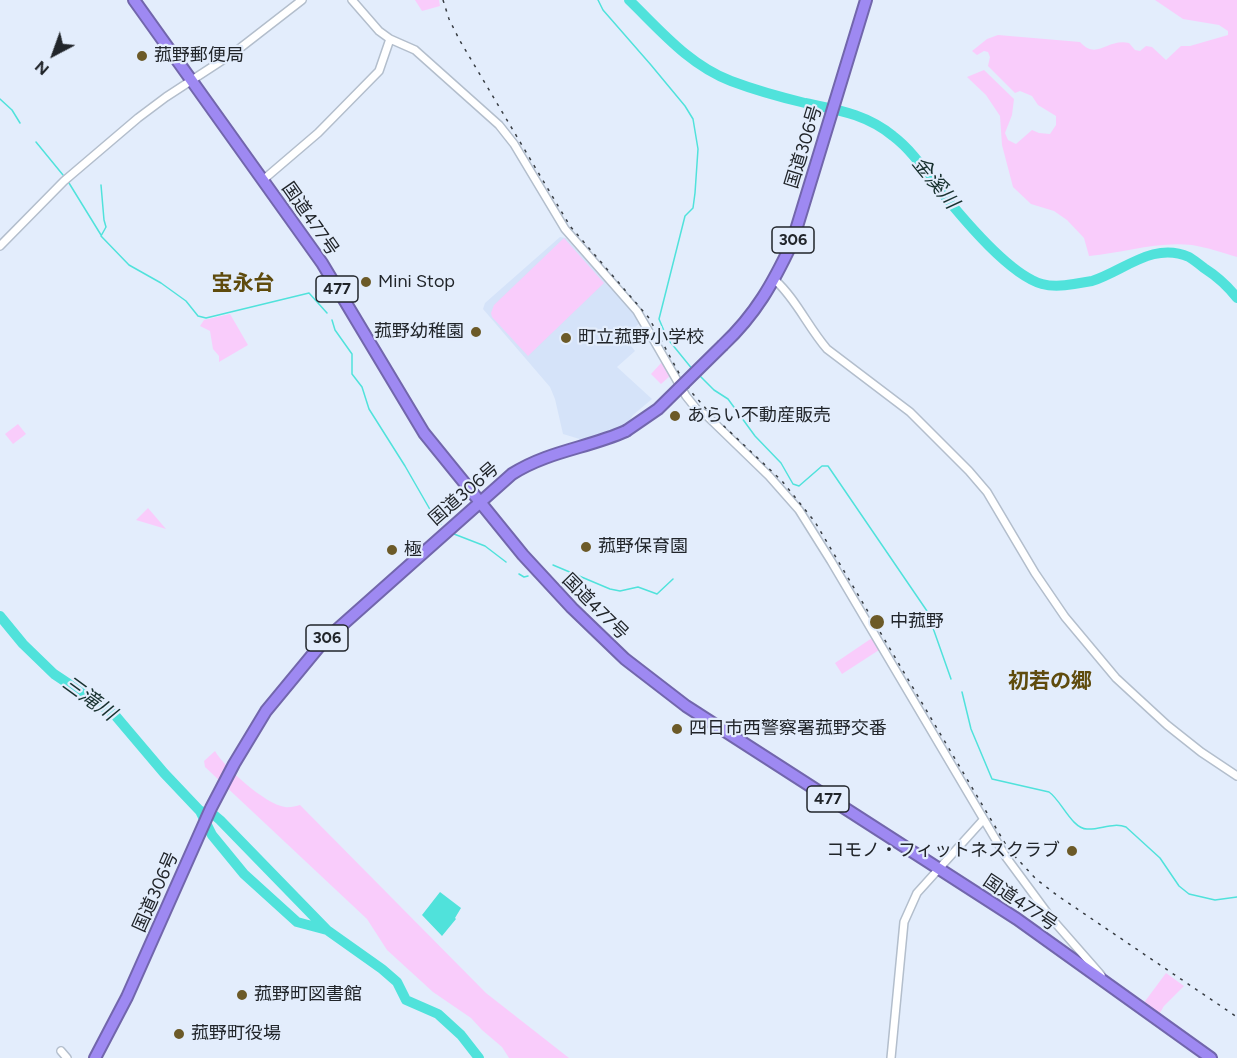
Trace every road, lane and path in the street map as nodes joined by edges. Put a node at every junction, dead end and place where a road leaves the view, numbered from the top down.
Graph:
1 (134, 0) edge
2 (302, 0) edge
3 (352, 0) edge
4 (866, 0) edge
5 (390, 39) junction
6 (190, 80) junction
7 (263, 180) junction
8 (0, 246) edge
9 (775, 280) junction
10 (479, 501) junction
11 (1237, 776) edge
12 (983, 820) junction
13 (938, 869) junction
14 (1106, 984) junction
15 (61, 1051) dead end
16 (67, 1058) edge
17 (94, 1058) edge
18 (891, 1058) edge
19 (1211, 1058) edge

1 - 6 highway, 国道477号 / 477
2 - 6 street
3 - 5 street
4 - 9 highway, 国道306号 / 306
5 - 7 street
5 - 12 street
6 - 7 highway, 国道477号 / 477
6 - 8 street
7 - 10 highway, 国道477号 / 477
9 - 10 highway, 国道306号 / 306, bridge
9 - 11 street
10 - 13 highway, 国道477号 / 477
10 - 17 highway, 国道306号 / 306
12 - 13 street
12 - 14 street
13 - 14 highway, 国道477号 / 477
13 - 18 street
14 - 19 highway, 国道477号 / 477
15 - 16 street

